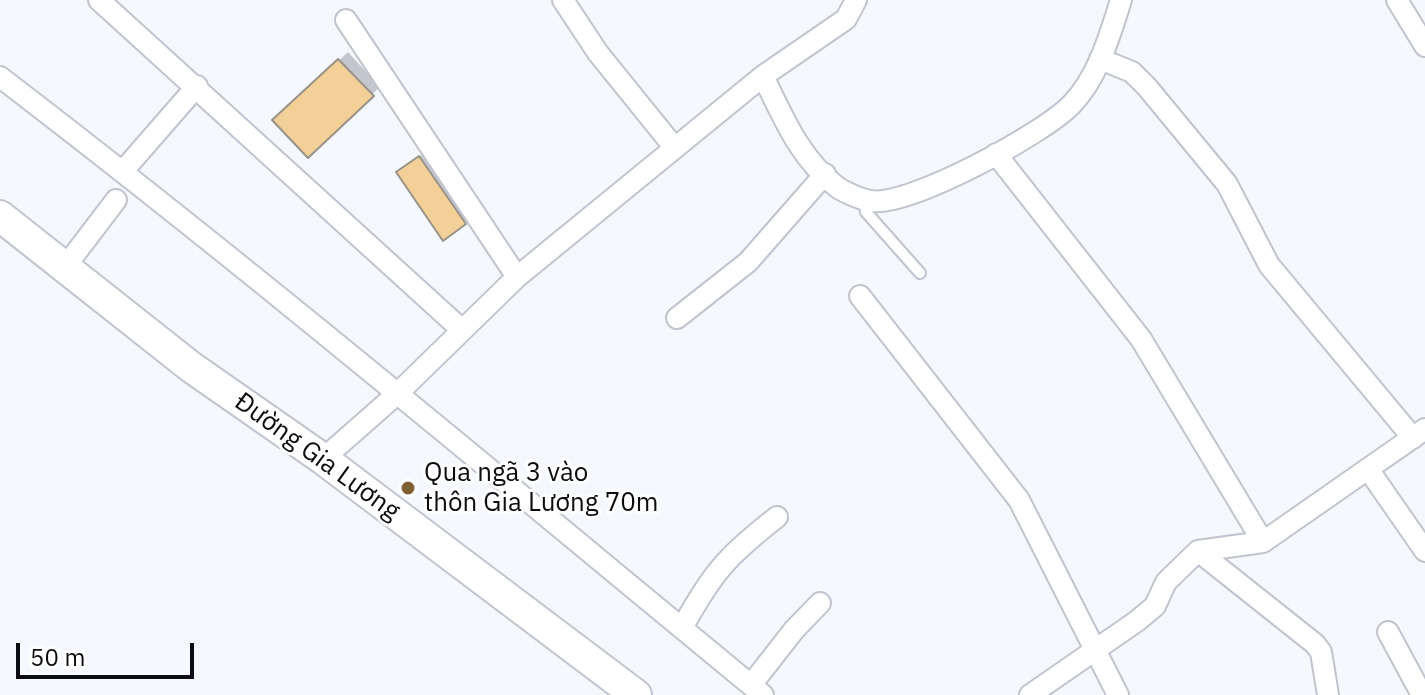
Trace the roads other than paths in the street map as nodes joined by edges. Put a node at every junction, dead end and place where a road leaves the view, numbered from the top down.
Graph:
1 (99, 0) edge
2 (563, 0) edge
3 (856, 0) edge
4 (1121, 0) edge
5 (1397, 0) edge
6 (346, 20) dead end
7 (1425, 46) edge
8 (1100, 59) junction
9 (763, 76) junction
10 (0, 77) edge
11 (197, 86) junction
12 (674, 147) junction
13 (996, 154) junction
14 (123, 171) junction
15 (825, 174) junction
16 (864, 198) junction
17 (116, 200) dead end
18 (0, 216) edge
19 (65, 267) junction
20 (920, 273) dead end
21 (517, 277) junction
22 (860, 296) dead end
23 (677, 318) dead end
24 (462, 330) junction
25 (398, 393) junction
26 (1419, 433) edge
27 (323, 459) junction
28 (1368, 469) junction
29 (777, 517) dead end
30 (1263, 542) junction
31 (1198, 551) junction
32 (1425, 551) edge
33 (820, 603) dead end
34 (682, 628) junction
35 (1388, 632) dead end
36 (1095, 650) junction
37 (757, 690) edge
38 (636, 695) edge
39 (1030, 695) edge
40 (1118, 695) edge
41 (1328, 695) edge
42 (1422, 695) edge

1 - 11 street
2 - 12 street
3 - 9 street
4 - 8 street
5 - 7 street
6 - 21 street
8 - 13 street
8 - 26 street
9 - 12 street
9 - 15 street
10 - 14 street
11 - 14 street
11 - 24 street
12 - 21 street
13 - 16 street
13 - 30 street
14 - 25 street
15 - 16 street
15 - 23 street
16 - 20 lane
17 - 19 street
18 - 19 street, Đường Gia Lương
19 - 27 street, Đường Gia Lương
21 - 24 street
22 - 36 street
24 - 25 street
25 - 27 street
25 - 34 street
26 - 28 street
27 - 38 street, Đường Gia Lương
28 - 30 street
28 - 32 street
29 - 34 street
30 - 31 street
31 - 36 street
31 - 41 street
33 - 37 street
34 - 37 street
35 - 42 street
36 - 39 street
36 - 40 street

